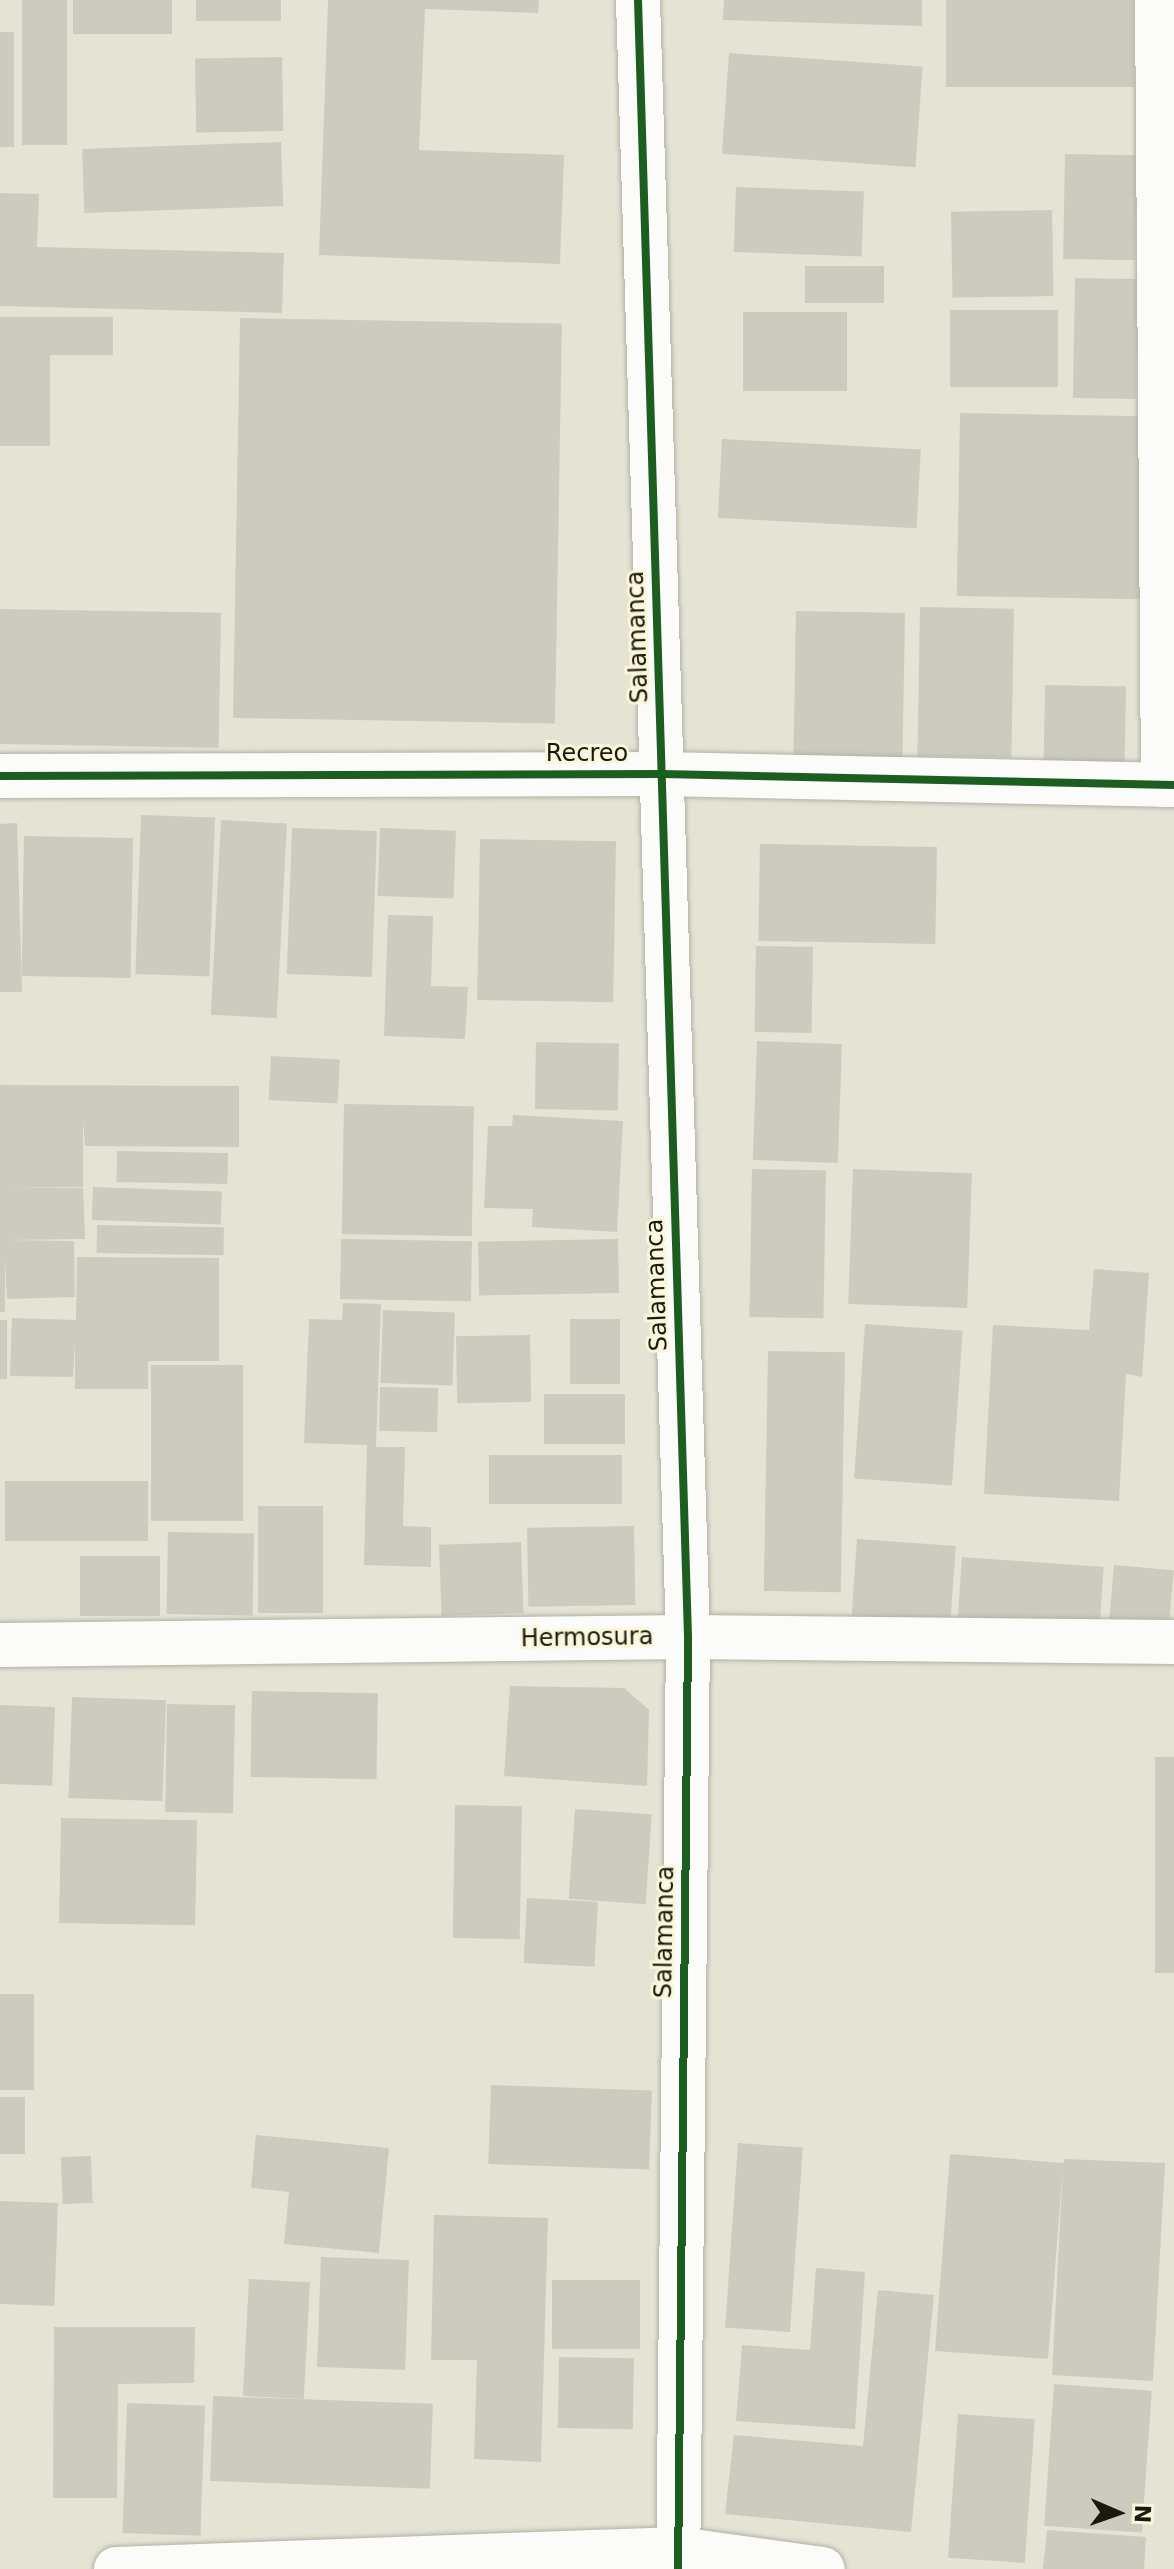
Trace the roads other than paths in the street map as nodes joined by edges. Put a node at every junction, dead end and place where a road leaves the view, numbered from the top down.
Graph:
1 (638, 0) edge
2 (1157, 0) edge
3 (662, 774) junction
4 (0, 776) edge
5 (1169, 785) edge
6 (688, 1637) junction
7 (1174, 1642) edge
8 (0, 1645) edge
9 (678, 2559) edge
10 (116, 2569) edge
11 (823, 2569) edge

1 - 3 street, Salamanca
2 - 5 street
3 - 4 street, Recreo
3 - 5 street, Recreo
3 - 6 street, Salamanca
6 - 7 street, Hermosura
6 - 8 street, Hermosura
6 - 9 street, Salamanca
9 - 10 street
9 - 11 street

